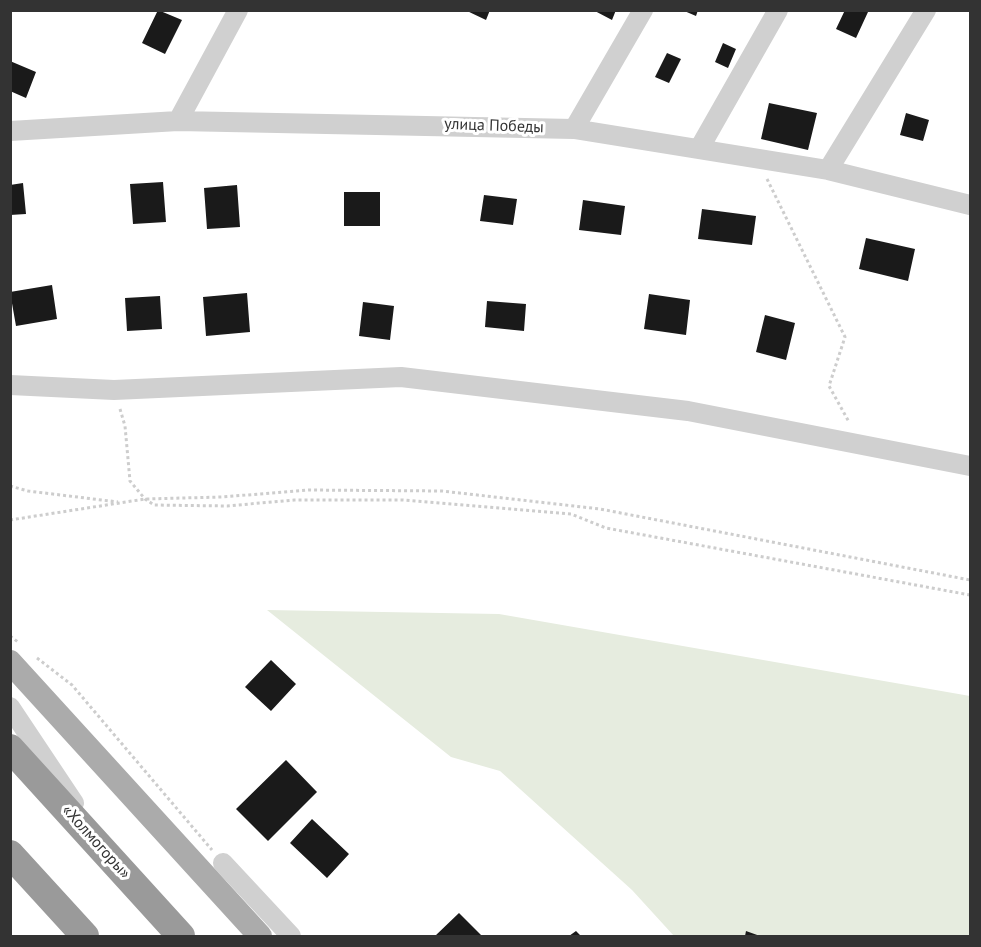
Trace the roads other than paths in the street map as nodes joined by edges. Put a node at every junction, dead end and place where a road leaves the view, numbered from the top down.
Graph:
1 (238, 10) edge
2 (643, 10) edge
3 (778, 10) edge
4 (926, 10) edge
5 (178, 121) junction
6 (574, 129) junction
7 (10, 131) edge
8 (699, 149) junction
9 (828, 170) junction
10 (970, 205) edge
11 (10, 385) edge
12 (970, 465) edge
13 (22, 654) edge
14 (10, 708) edge
15 (10, 748) edge
16 (10, 854) edge
17 (112, 860) junction
18 (224, 863) road end
19 (10, 864) edge
20 (139, 889) junction
21 (53, 901) junction
22 (85, 936) edge
23 (181, 936) edge
24 (193, 936) edge
25 (260, 936) edge
26 (291, 936) edge

1 - 5 street
2 - 6 street
3 - 8 street
4 - 9 street
5 - 6 street, улица Победы
5 - 7 street, улица Победы
6 - 8 street, улица Победы
8 - 9 street, улица Победы
9 - 10 street, улица Победы
11 - 12 street
13 - 25 main road
14 - 17 street
15 - 17 highway, «Холмогоры»
16 - 21 highway
17 - 20 highway, «Холмогоры»
18 - 26 street
19 - 21 street
20 - 23 highway, «Холмогоры»
20 - 24 street
21 - 22 highway

